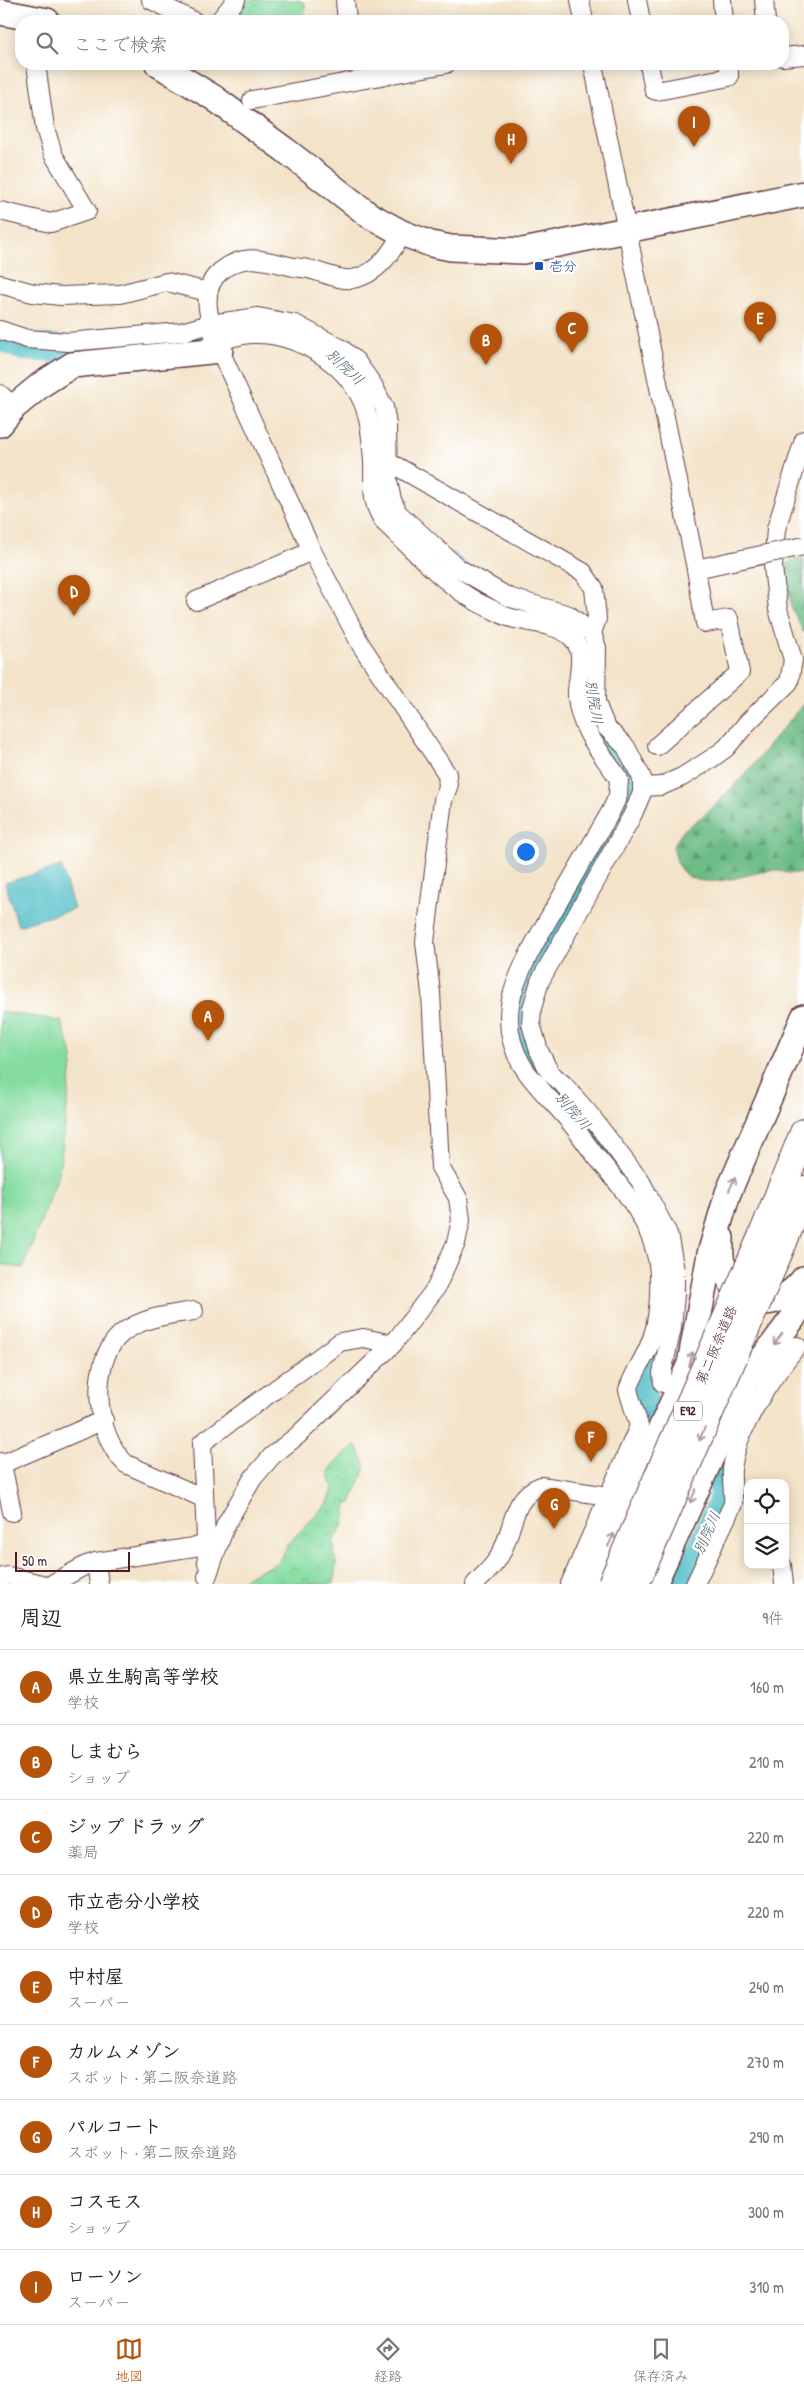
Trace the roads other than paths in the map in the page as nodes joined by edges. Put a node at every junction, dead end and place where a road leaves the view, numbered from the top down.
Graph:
1 (151, 0) edge
2 (236, 0) edge
3 (345, 0) edge
4 (580, 0) edge
5 (637, 0) edge
6 (722, 0) edge
7 (764, 0) edge
8 (0, 12) edge
9 (15, 15) edge
10 (182, 15) edge
11 (224, 15) edge
12 (347, 15) edge
13 (583, 15) edge
14 (640, 15) edge
15 (723, 15) edge
16 (765, 15) edge
17 (804, 55) edge
18 (789, 56) edge
19 (37, 70) edge
20 (167, 70) edge
21 (379, 70) edge
22 (594, 70) edge
23 (650, 70) edge
24 (730, 70) edge
25 (357, 72) edge
26 (252, 100) dead end
27 (804, 194) edge
28 (0, 211) edge
29 (626, 232) junction
30 (402, 233) junction
31 (0, 284) edge
32 (208, 292) junction
33 (0, 330) edge
34 (215, 336) junction
35 (5, 408) edge
36 (804, 440) edge
37 (381, 462) junction
38 (804, 546) edge
39 (312, 551) junction
40 (696, 569) junction
41 (196, 601) dead end
42 (592, 632) junction
43 (657, 746) dead end
44 (642, 787) junction
45 (804, 1017) edge
46 (804, 1133) edge
47 (804, 1190) edge
48 (720, 1221) junction
49 (772, 1241) junction
50 (804, 1279) edge
51 (804, 1298) edge
52 (194, 1311) dead end
53 (393, 1344) junction
54 (797, 1346) dead end
55 (663, 1383) dead end
56 (104, 1420) junction
57 (1, 1463) edge
58 (608, 1496) junction
59 (203, 1498) junction
60 (12, 1512) dead end
61 (207, 1545) junction
62 (96, 1562) junction
63 (782, 1569) edge
64 (0, 1578) edge
65 (205, 1581) edge
66 (41, 1584) edge
67 (52, 1584) edge
68 (99, 1584) edge
69 (475, 1584) edge
70 (570, 1584) edge
71 (591, 1584) edge
72 (612, 1584) edge
73 (635, 1584) edge
74 (654, 1584) edge
75 (695, 1584) edge
76 (784, 1584) edge

1 - 10 street
2 - 11 street
3 - 12 street
4 - 13 street
5 - 14 street
6 - 15 street
7 - 16 street
8 - 9 street
17 - 18 street
19 - 28 street
20 - 30 street
21 - 25 street
22 - 29 street
23 - 24 street
25 - 26 street
27 - 29 street
29 - 30 street
29 - 40 street
30 - 32 street
31 - 32 street
32 - 34 street
33 - 34 street
34 - 35 street
34 - 37 street
34 - 39 street
36 - 44 street
37 - 42 street
37 - 42 street
37 - 58 street
38 - 40 street, bridge
39 - 41 street
39 - 53 street
40 - 43 street
42 - 44 street
44 - 55 street
48 -> 45 street
46 - 49 highway, 第二阪奈道路 / E92
47 - 49 highway, 第二阪奈道路 / E92
48 - 50 street
71 -> 48 street
49 - 72 highway, 第二阪奈道路 / E92, bridge
49 -> 73 highway, 第二阪奈道路 / E92, bridge
51 -> 74 street
52 - 56 street
53 - 59 street
53 - 65 street
54 - 75 street
56 - 57 street
56 - 59 street
57 - 60 street
58 - 69 street
58 - 70 street
59 - 61 street
61 - 62 street
61 - 65 street
62 - 67 street
62 - 68 street
63 - 76 street
64 - 66 street

